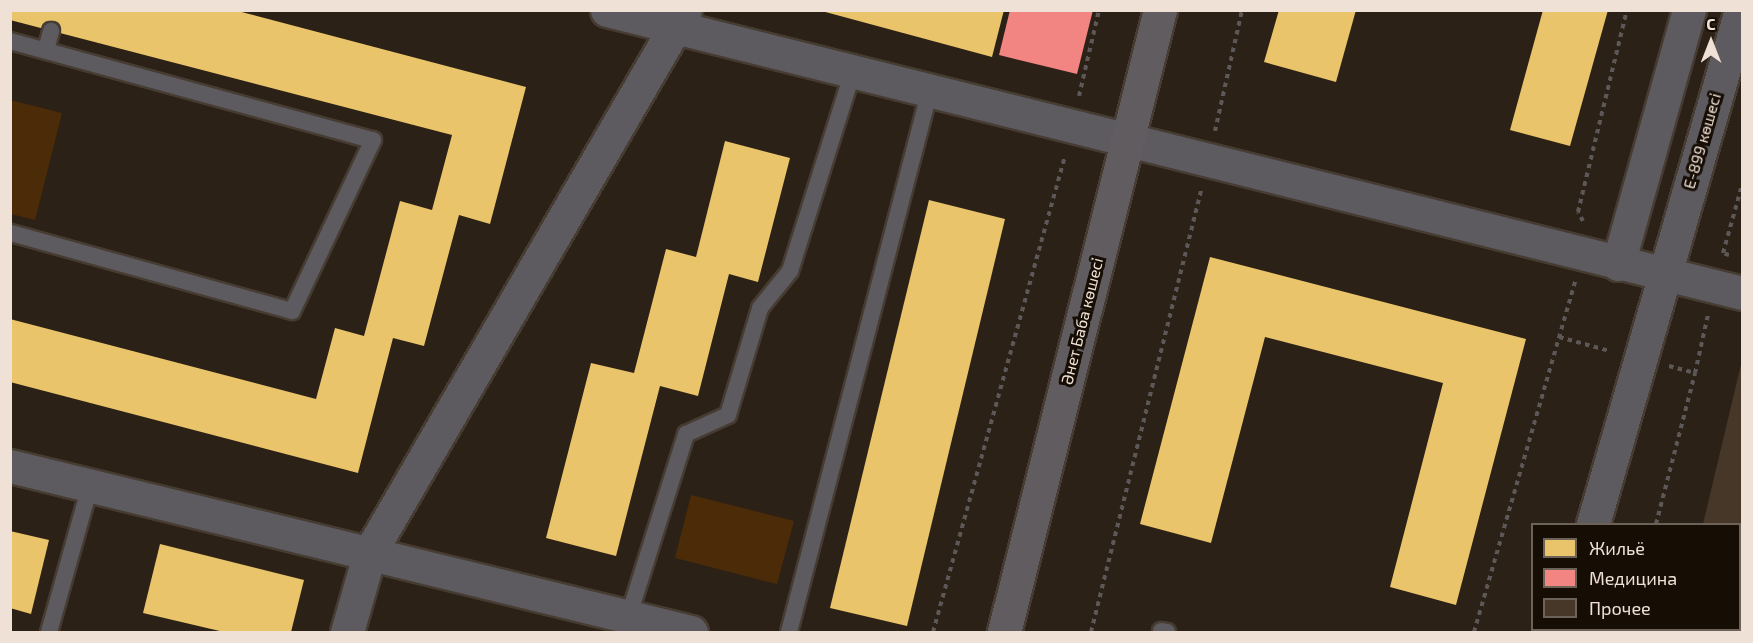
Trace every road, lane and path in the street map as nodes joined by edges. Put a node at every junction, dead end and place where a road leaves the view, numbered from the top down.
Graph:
1 (608, 10) edge
2 (1099, 10) edge
3 (1160, 10) edge
4 (1242, 10) edge
5 (1627, 10) edge
6 (1689, 10) edge
7 (1741, 10) edge
8 (680, 18) edge
9 (51, 31) dead end
10 (10, 41) edge
11 (46, 50) junction
12 (853, 70) junction
13 (930, 90) junction
14 (1072, 125) junction
15 (1127, 139) junction
16 (1208, 160) junction
17 (1743, 185) edge
18 (10, 233) edge
19 (1582, 255) junction
20 (1733, 256) dead end
21 (1618, 264) junction
22 (1665, 271) junction
23 (1728, 289) edge
24 (1695, 373) dead end
25 (10, 466) edge
26 (90, 486) junction
27 (1594, 523) edge
28 (1657, 523) edge
29 (370, 552) junction
30 (629, 615) junction
31 (49, 633) edge
32 (347, 633) edge
33 (691, 633) edge
34 (789, 633) edge
35 (933, 633) edge
36 (1004, 633) edge
37 (1091, 633) edge
38 (1474, 633) edge

1 - 8 street
2 - 14 path
3 - 15 street, Әнет Баба көшесі
4 - 16 path
5 - 19 path
6 - 21 street
7 - 22 street, Е-899 көшесі
8 - 12 street
8 - 29 street
9 - 11 lane
10 - 11 lane
11 - 18 lane
12 - 13 street
12 - 30 lane
13 - 14 street
13 - 34 lane
14 - 15 street
14 - 35 path
15 - 16 street
15 - 36 street, Әнет Баба көшесі
16 - 19 street
16 - 37 path
17 - 20 path
19 - 21 street
19 - 38 path
21 - 22 street
22 - 23 street
22 - 27 street, Е-899 көшесі
24 - 28 path
25 - 26 street
26 - 29 street
26 - 31 lane
29 - 30 street
29 - 32 street
30 - 33 street

